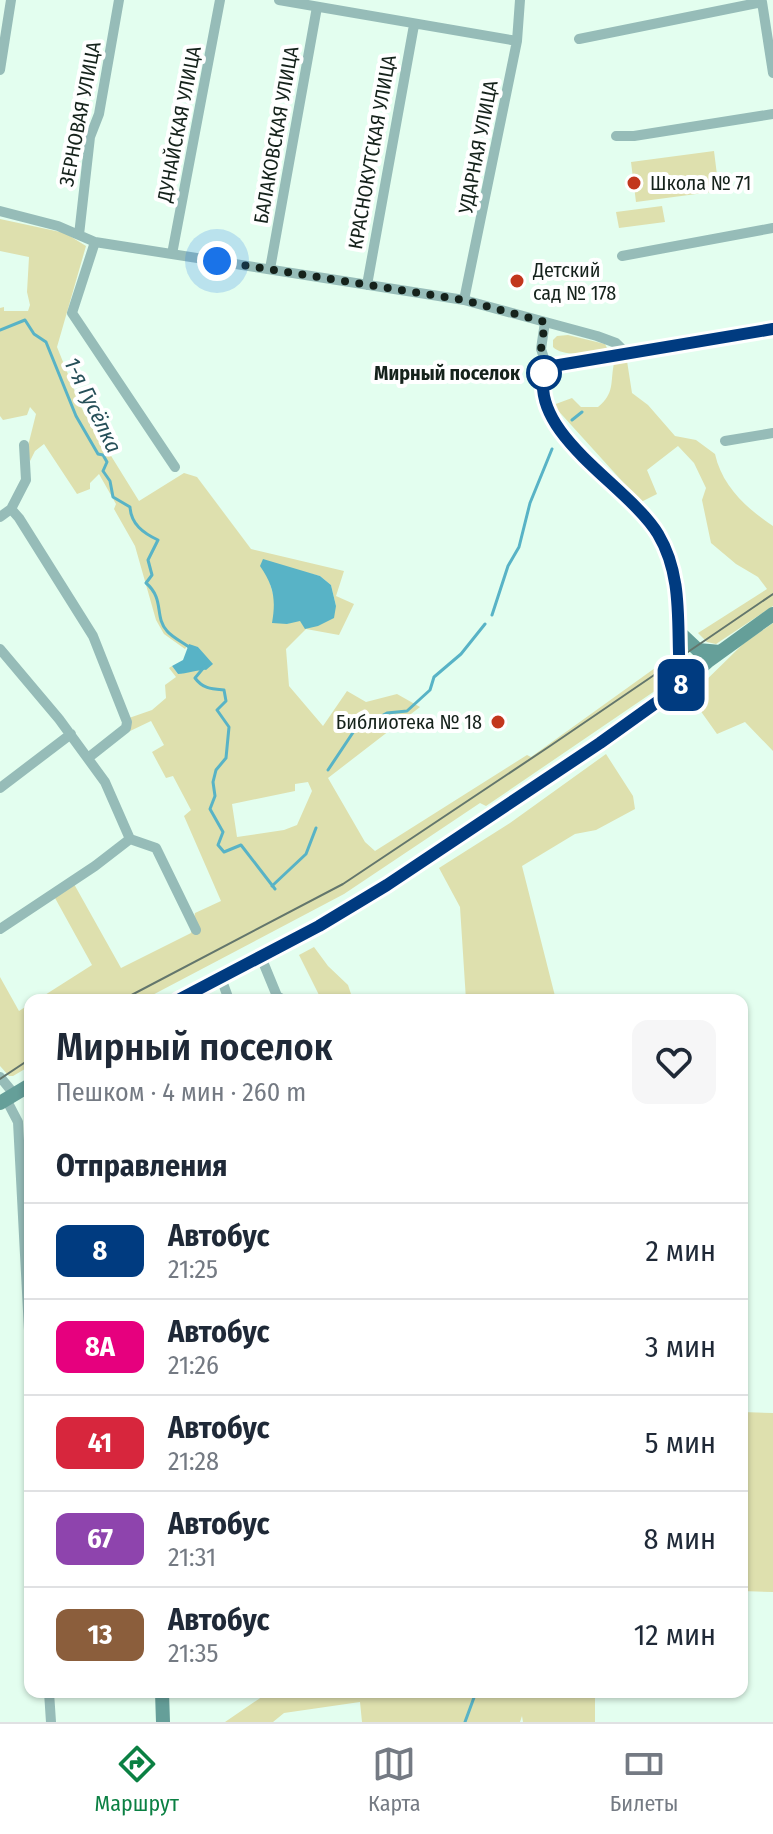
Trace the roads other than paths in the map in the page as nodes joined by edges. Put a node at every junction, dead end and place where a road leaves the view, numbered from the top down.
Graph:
1 (11, 0) edge
2 (119, 0) edge
3 (220, 0) edge
4 (279, 0) edge
5 (520, 0) edge
6 (317, 7) junction
7 (414, 25) junction
8 (579, 39) dead end
9 (517, 41) junction
10 (0, 70) edge
11 (773, 73) edge
12 (773, 114) edge
13 (616, 136) dead end
14 (0, 211) edge
15 (773, 228) edge
16 (79, 235) junction
17 (95, 242) junction
18 (172, 254) junction
19 (622, 256) dead end
20 (270, 269) junction
21 (367, 285) junction
22 (464, 300) junction
23 (545, 322) junction
24 (773, 329) edge
25 (627, 354) junction
26 (548, 370) junction
27 (773, 433) edge
28 (725, 441) dead end
29 (24, 445) dead end
30 (175, 467) dead end
31 (11, 509) junction
32 (0, 517) edge
33 (773, 614) edge
34 (680, 633) junction
35 (0, 649) edge
36 (720, 652) junction
37 (681, 685) junction
38 (71, 734) junction
39 (88, 758) junction
40 (0, 788) edge
41 (130, 839) junction
42 (0, 929) edge
43 (196, 930) dead end
44 (261, 957) junction
45 (221, 978) junction
46 (190, 994) edge
47 (227, 994) edge
48 (276, 994) edge
49 (0, 1077) edge
50 (7, 1099) edge
51 (24, 1236) edge
52 (49, 1698) edge
53 (162, 1698) edge
54 (51, 1722) edge
55 (163, 1722) edge

1 - 10 street
2 - 16 street, ЗЕРНОВАЯ УЛИЦА
3 - 18 street, ДУНАЙСКАЯ УЛИЦА
4 - 6 street
5 - 9 street, УДАРНАЯ УЛИЦА
6 - 7 street
6 - 20 street, БАЛАКОВСКАЯ УЛИЦА
7 - 9 street
7 - 21 street, КРАСНОКУТСКАЯ УЛИЦА
8 - 11 street
9 - 22 street, УДАРНАЯ УЛИЦА
12 - 13 street
14 - 16 street
15 - 19 street
16 - 17 street
17 - 18 street
17 - 30 street
18 - 20 street
20 - 21 street
21 - 22 street
22 - 23 street
23 - 25 street
23 - 26 street
24 - 25 main road
25 - 26 main road
26 - 34 main road
27 - 28 street
29 - 31 street
31 - 32 street
31 - 39 street
33 - 36 main road
34 - 36 main road
34 - 37 main road
35 - 38 street
36 - 37 main road
37 - 44 main road
38 - 39 street
38 - 40 street
39 - 41 street
41 - 42 street
41 - 43 street
44 - 45 main road
44 - 48 street
45 - 46 main road
45 - 47 street
49 - 50 street
50 - 51 street
52 - 54 street
53 - 55 main road

